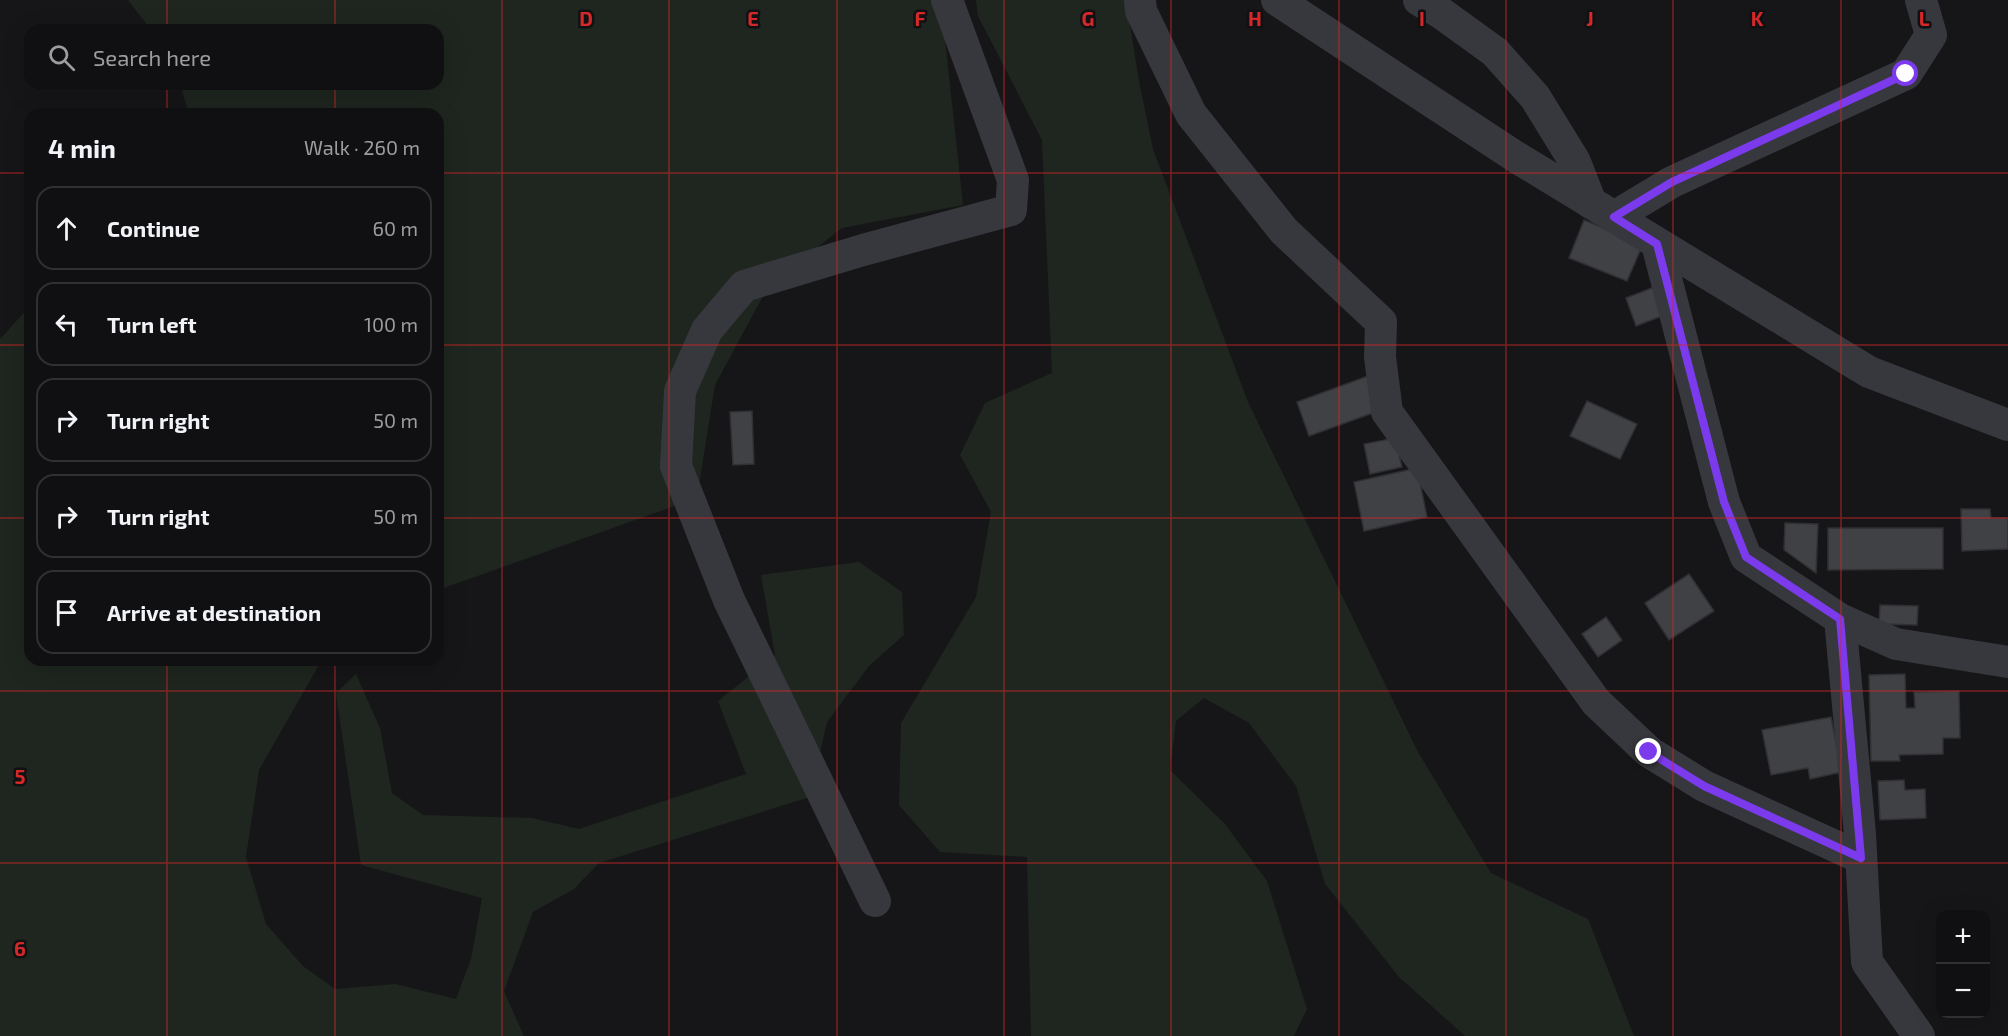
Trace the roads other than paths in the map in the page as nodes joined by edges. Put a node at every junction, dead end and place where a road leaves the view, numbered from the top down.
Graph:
1 (947, 0) edge
2 (1140, 0) edge
3 (1277, 0) edge
4 (1419, 0) edge
5 (1921, 0) edge
6 (1603, 210) junction
7 (1657, 244) junction
8 (2008, 425) edge
9 (1840, 619) junction
10 (2008, 662) edge
11 (1861, 858) junction
12 (875, 901) dead end
13 (1919, 1036) edge

1 - 12 street
2 - 11 street
3 - 6 street
4 - 6 street
5 - 6 street
6 - 7 street
7 - 8 street
7 - 9 street
9 - 10 street
9 - 11 street
11 - 13 street

